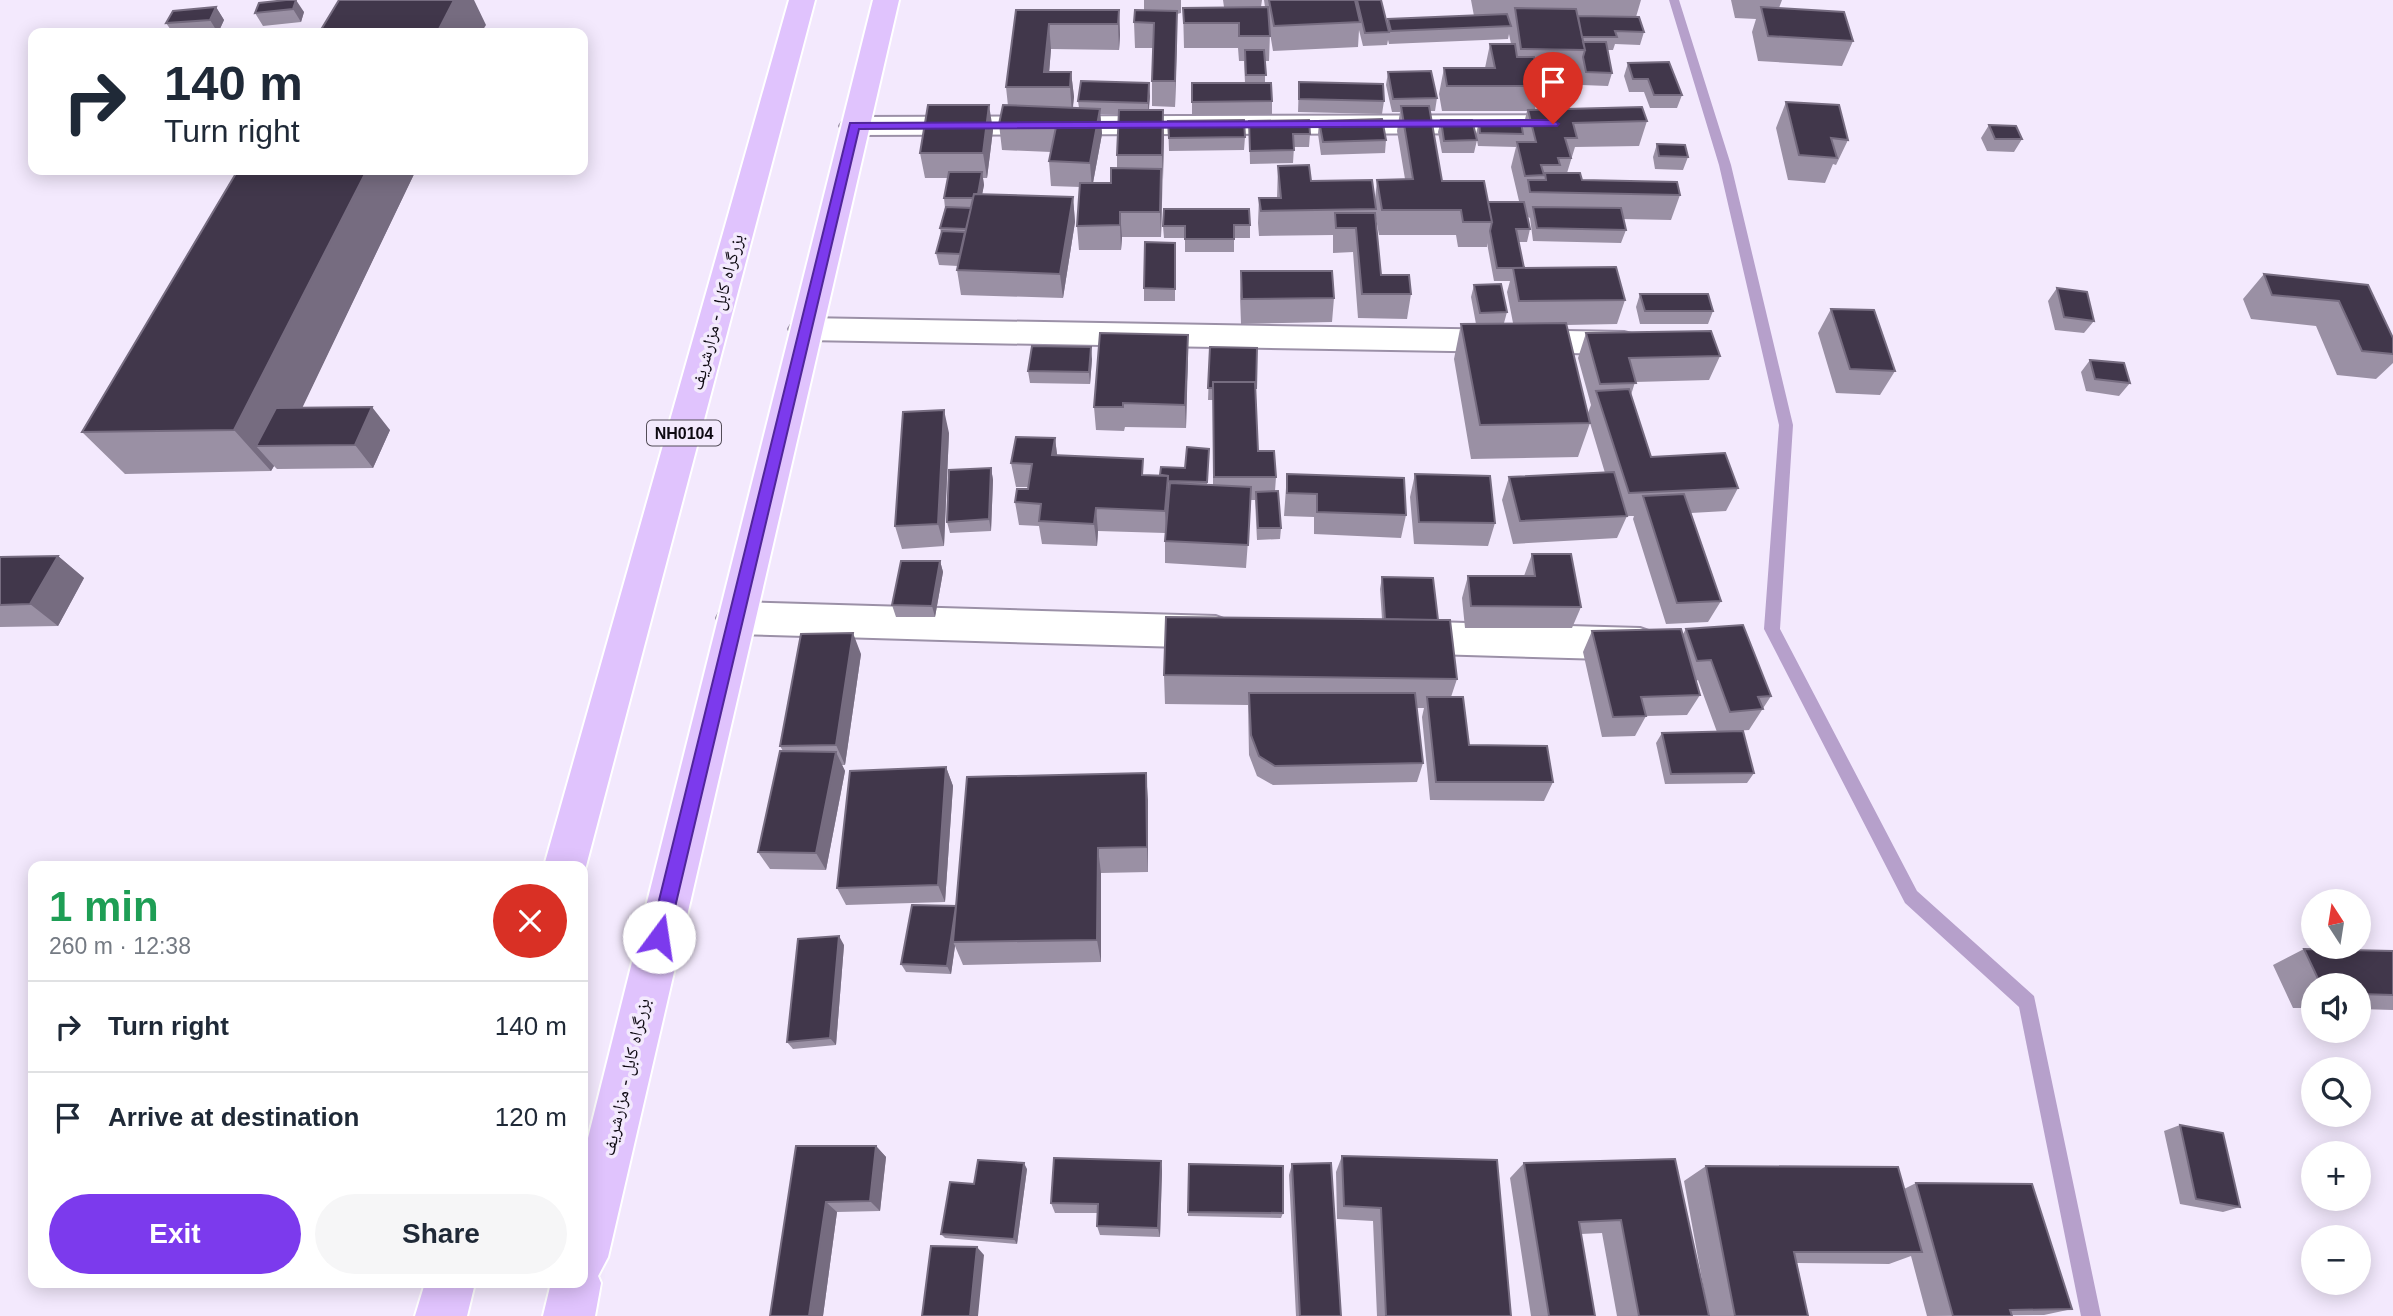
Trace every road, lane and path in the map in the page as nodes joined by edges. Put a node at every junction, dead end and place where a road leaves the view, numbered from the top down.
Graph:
1 (802, 0) edge
2 (886, 0) edge
3 (1581, 124) edge
4 (854, 126) junction
5 (806, 329) junction
6 (1624, 343) edge
7 (736, 618) junction
8 (1247, 633) edge
9 (1371, 636) edge
10 (1662, 645) edge
11 (566, 861) edge
12 (588, 1235) edge
13 (449, 1288) edge
14 (575, 1288) edge
15 (441, 1316) edge
16 (569, 1316) edge

1 - 11 highway, بزرگراه کابل - مزارشریف / NH0104
2 - 4 highway, بزرگراه کابل - مزارشریف
3 - 4 street
4 - 5 highway, بزرگراه کابل - مزارشریف
5 - 6 street
5 - 7 highway, بزرگراه کابل - مزارشریف
7 - 8 street
7 - 12 highway, بزرگراه کابل - مزارشریف
9 - 10 street
13 - 15 highway
14 - 16 highway

